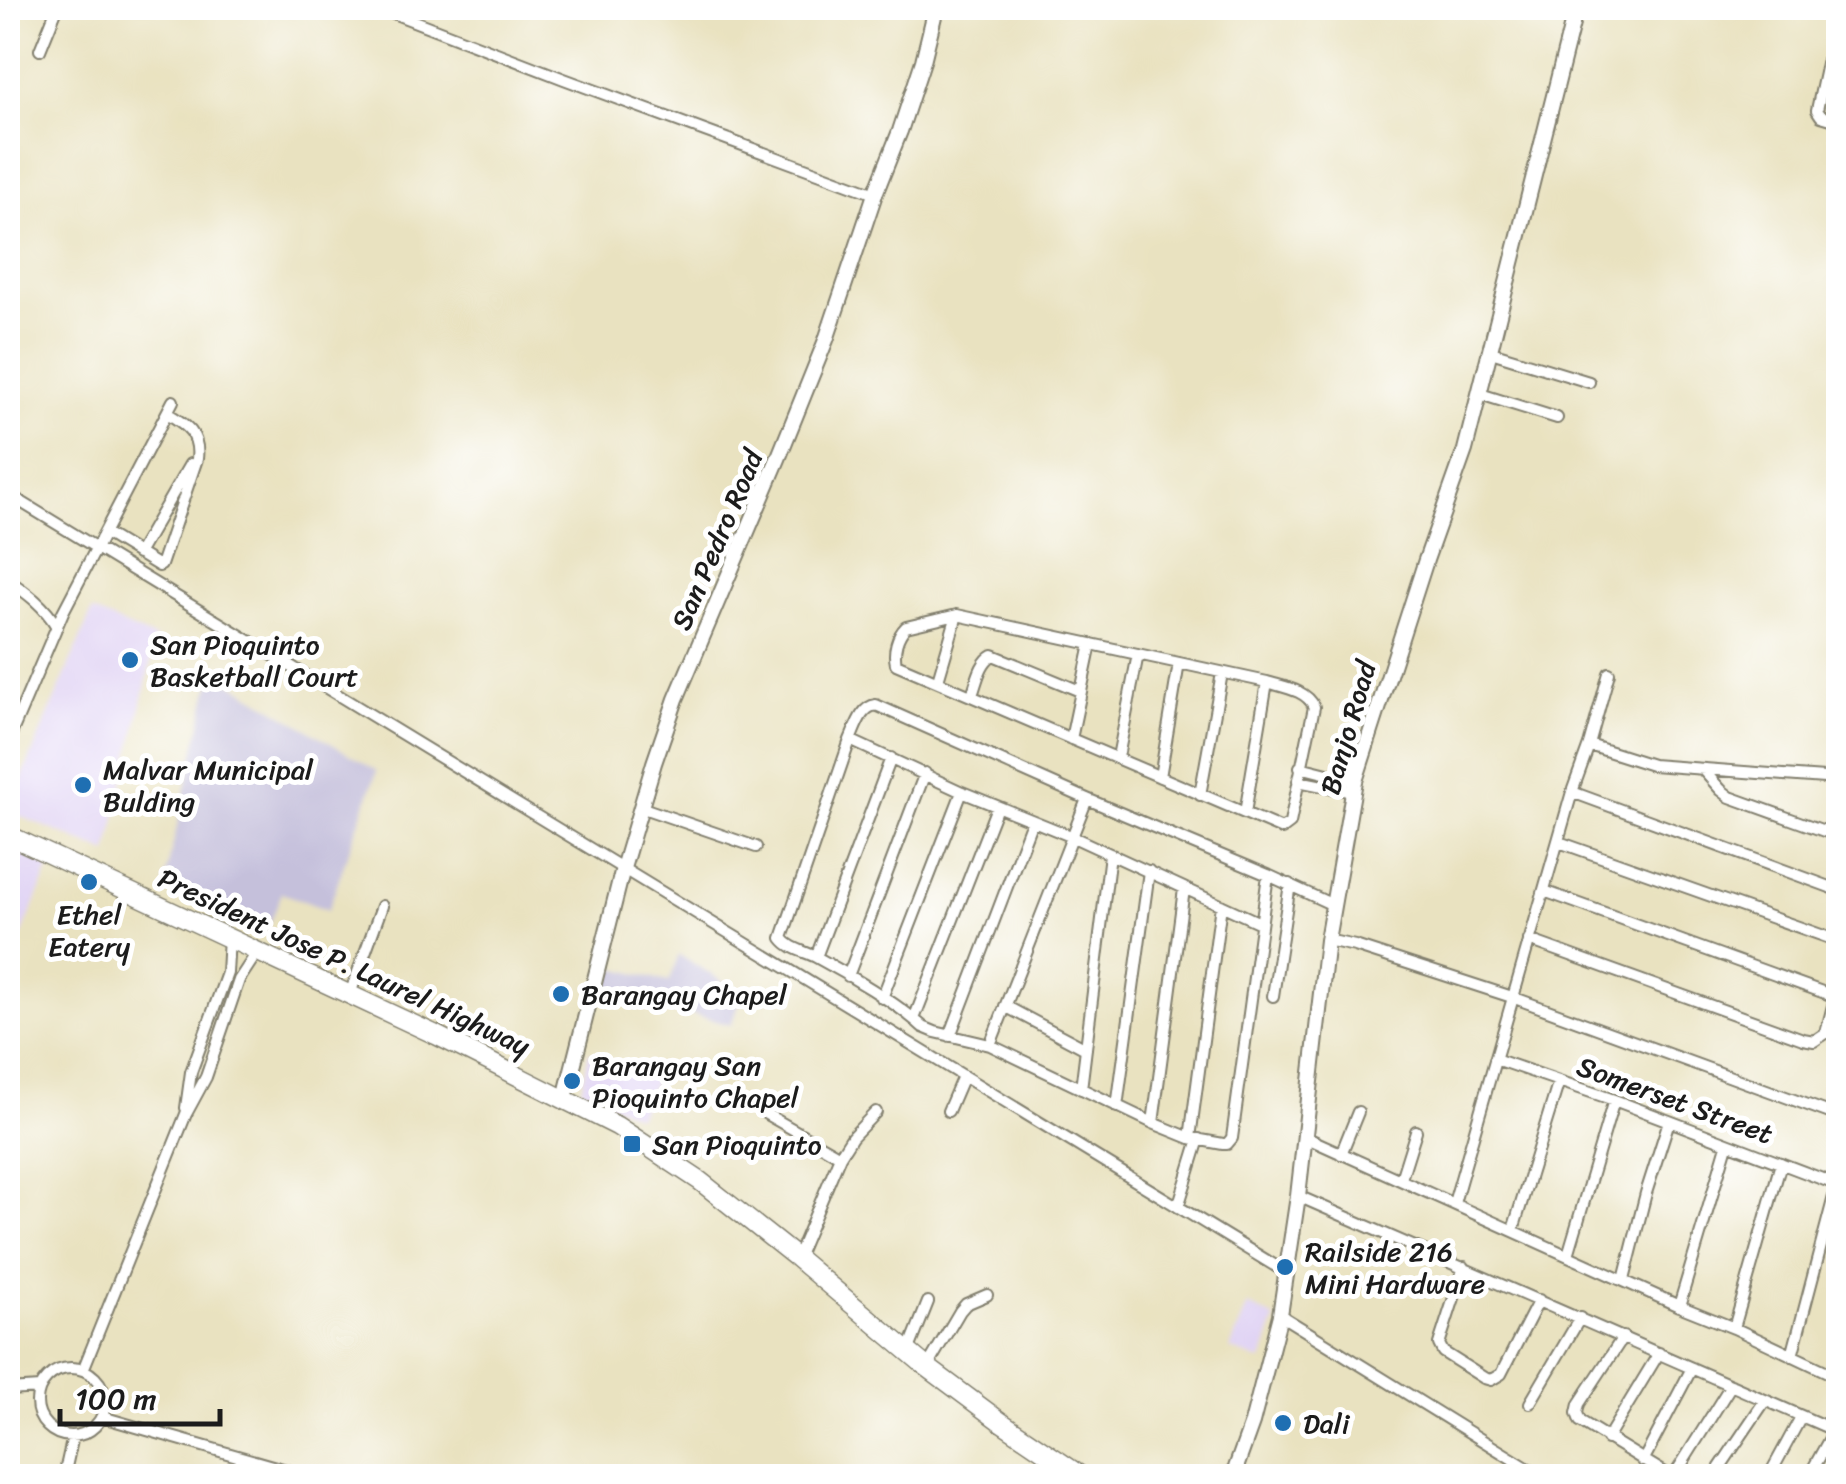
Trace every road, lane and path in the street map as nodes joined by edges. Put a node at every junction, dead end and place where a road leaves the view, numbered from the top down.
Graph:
1 (13, 8) edge
2 (57, 8) edge
3 (380, 8) edge
4 (936, 8) edge
5 (1576, 8) edge
6 (1838, 12) edge
7 (8, 21) edge
8 (1836, 38) edge
9 (40, 50) dead end
10 (1824, 76) junction
11 (1838, 80) edge
12 (1838, 120) edge
13 (875, 194) junction
14 (1491, 352) junction
15 (1589, 382) dead end
16 (1480, 394) junction
17 (173, 401) dead end
18 (167, 413) junction
19 (1557, 418) dead end
20 (198, 450) junction
21 (8, 494) edge
22 (105, 533) junction
23 (96, 548) junction
24 (138, 554) junction
25 (8, 580) edge
26 (956, 616) junction
27 (57, 627) junction
28 (1091, 644) junction
29 (1138, 654) junction
30 (1179, 663) junction
31 (1222, 672) junction
32 (1609, 673) dead end
33 (938, 680) junction
34 (1267, 682) junction
35 (1080, 691) junction
36 (972, 695) junction
37 (8, 740) edge
38 (850, 740) junction
39 (1072, 740) junction
40 (1590, 745) junction
41 (1118, 757) junction
42 (890, 758) junction
43 (1300, 767) junction
44 (1704, 771) junction
45 (925, 774) junction
46 (1160, 777) junction
47 (1838, 780) edge
48 (1298, 781) junction
49 (1354, 786) junction
50 (962, 792) junction
51 (1572, 792) junction
52 (1200, 796) junction
53 (1088, 800) junction
54 (997, 806) junction
55 (640, 808) junction
56 (1246, 813) junction
57 (1032, 821) junction
58 (8, 834) edge
59 (1838, 836) edge
60 (1073, 837) junction
61 (1558, 842) junction
62 (756, 848) dead end
63 (1110, 854) junction
64 (624, 868) junction
65 (1149, 871) junction
66 (1268, 874) junction
67 (1290, 884) junction
68 (1184, 889) junction
69 (1838, 890) edge
70 (1544, 892) junction
71 (1222, 905) junction
72 (1334, 905) junction
73 (382, 906) dead end
74 (1260, 923) junction
75 (228, 937) junction
76 (1327, 940) junction
77 (1529, 940) junction
78 (1838, 941) edge
79 (258, 950) junction
80 (816, 958) junction
81 (848, 976) junction
82 (1837, 991) edge
83 (350, 994) junction
84 (1273, 996) dead end
85 (1512, 997) junction
86 (882, 998) junction
87 (1005, 1006) junction
88 (914, 1019) junction
89 (950, 1036) junction
90 (990, 1045) junction
91 (1086, 1049) junction
92 (1494, 1059) junction
93 (191, 1072) junction
94 (964, 1076) junction
95 (206, 1077) junction
96 (1559, 1081) junction
97 (1081, 1089) junction
98 (566, 1098) junction
99 (1614, 1100) junction
100 (1117, 1106) junction
101 (948, 1111) dead end
102 (876, 1112) dead end
103 (1358, 1112) dead end
104 (186, 1114) junction
105 (766, 1114) dead end
106 (1838, 1116) edge
107 (1669, 1121) junction
108 (1152, 1123) junction
109 (1416, 1131) dead end
110 (1305, 1138) junction
111 (1194, 1139) junction
112 (1727, 1145) junction
113 (1340, 1154) junction
114 (840, 1156) junction
115 (1781, 1163) junction
116 (1402, 1179) junction
117 (1838, 1185) edge
118 (1298, 1196) junction
119 (1454, 1203) junction
120 (1178, 1207) junction
121 (1513, 1230) junction
122 (1568, 1255) junction
123 (797, 1258) junction
124 (1464, 1267) junction
125 (1287, 1274) junction
126 (1624, 1280) junction
127 (986, 1295) dead end
128 (1539, 1300) junction
129 (928, 1302) dead end
130 (1679, 1306) junction
131 (1280, 1315) junction
132 (1580, 1318) junction
133 (1734, 1328) junction
134 (1623, 1338) junction
135 (908, 1352) junction
136 (1659, 1353) junction
137 (1792, 1356) junction
138 (928, 1368) junction
139 (1692, 1368) junction
140 (83, 1370) junction
141 (1838, 1378) edge
142 (1731, 1385) junction
143 (40, 1388) junction
144 (8, 1390) edge
145 (1764, 1402) junction
146 (1530, 1403) dead end
147 (102, 1417) junction
148 (1800, 1418) junction
149 (1836, 1432) edge
150 (73, 1436) junction
151 (1607, 1439) junction
152 (1642, 1461) junction
153 (64, 1476) edge
154 (307, 1476) edge
155 (1081, 1476) edge
156 (1234, 1476) edge
157 (1540, 1476) edge
158 (1672, 1476) edge
159 (1714, 1476) edge
160 (1769, 1476) edge
161 (1809, 1476) edge

1 - 7 street
2 - 9 street
3 - 13 street
4 - 13 street, San Pedro Road
5 - 14 street, Banjo Road
6 - 8 street
8 - 10 street
10 - 11 street
10 - 12 street
13 - 55 street, San Pedro Road
14 - 15 street
14 - 16 street, Banjo Road
16 - 19 street
16 - 49 street, Banjo Road
17 - 18 street
18 - 20 street
18 - 22 street
20 - 24 street
20 - 24 street
21 - 23 street
22 - 23 street
22 - 24 street
23 - 27 street
23 - 64 street
25 - 27 street
26 - 28 street
26 - 33 street
26 - 33 street
27 - 37 street
28 - 29 street
28 - 35 street
29 - 30 street
29 - 41 street
30 - 31 street
30 - 46 street
31 - 34 street
31 - 52 street
32 - 40 street
33 - 36 street
34 - 43 street
34 - 56 street
35 - 36 street
35 - 39 street
36 - 39 street
38 - 42 street
38 - 53 street
38 - 80 street
39 - 41 street
40 - 44 street
40 - 51 street
41 - 46 street
42 - 45 street
42 - 80 street
43 - 48 street
43 - 49 street
44 - 47 street
44 - 59 street
45 - 50 street
45 - 81 street
46 - 52 street
48 - 49 street
48 - 56 street
49 - 72 street, Banjo Road
50 - 54 street
50 - 86 street
51 - 61 street
51 - 69 street
52 - 56 street
53 - 60 street
53 - 66 street
54 - 57 street
54 - 88 street
55 - 62 street
55 - 64 street, San Pedro Road
57 - 60 street
57 - 89 street
58 - 75 highway, President Jose P. Laurel Highway
60 - 63 street
60 - 87 street
61 - 70 street
61 - 78 street
63 - 65 street
63 - 91 street
64 - 94 street
64 - 98 street, San Pedro Road
65 - 68 street
65 - 100 street
66 - 67 street
66 - 74 street
67 - 72 street
67 - 84 street
68 - 71 street
68 - 108 street
70 - 77 street
70 - 82 street
71 - 74 street
71 - 111 street
72 - 76 street, Banjo Road
73 - 83 street
74 - 111 street
75 - 79 highway, President Jose P. Laurel Highway
75 - 93 street
76 - 85 street
76 - 110 street, Banjo Road
77 - 82 street
77 - 85 street
79 - 83 highway, President Jose P. Laurel Highway
79 - 95 street
80 - 81 street
81 - 86 street
83 - 98 highway, President Jose P. Laurel Highway
85 - 92 street
85 - 106 street
86 - 88 street
87 - 90 street
87 - 91 street
88 - 89 street
89 - 90 street
90 - 97 street
91 - 97 street
92 - 96 street, Somerset Street
92 - 119 street
93 - 95 street
93 - 104 street
94 - 101 street
94 - 120 street
95 - 104 street
96 - 99 street, Somerset Street
96 - 121 street
97 - 100 street
98 - 123 highway, President Jose P. Laurel Highway
99 - 107 street, Somerset Street
99 - 122 street
100 - 108 street
102 - 114 street
103 - 113 street
104 - 140 street
105 - 114 street
107 - 112 street, Somerset Street
107 - 126 street
108 - 111 street
109 - 116 street
110 - 113 street
110 - 118 street, Banjo Road
111 - 120 street
112 - 115 street, Somerset Street
112 - 130 street
113 - 116 street
114 - 123 street
115 - 117 street, Somerset Street
115 - 133 street
116 - 119 street
117 - 137 street
118 - 124 street
118 - 125 street, Banjo Road
119 - 121 street
120 - 125 street
121 - 122 street
122 - 126 street
123 - 135 highway, President Jose P. Laurel Highway
124 - 128 street
124 - 128 street
125 - 131 street, Banjo Road
126 - 130 street
127 - 138 street
128 - 132 street
129 - 135 street
130 - 133 street
131 - 156 street, Banjo Road
131 - 157 street
132 - 134 street
132 - 146 street
133 - 137 street
134 - 136 street
134 - 151 street
135 - 138 highway, President Jose P. Laurel Highway
136 - 139 street
136 - 151 street
137 - 141 street
138 - 155 highway, President Jose P. Laurel Highway
139 - 142 street
139 - 152 street
140 - 143 street
140 - 147 street
142 - 145 street
142 - 158 street
143 - 144 street
143 - 150 street
145 - 148 street
145 - 159 street
147 - 150 street
147 - 154 street
148 - 149 street
148 - 160 street
149 - 161 street
150 - 153 street
151 - 152 street
152 - 158 street

